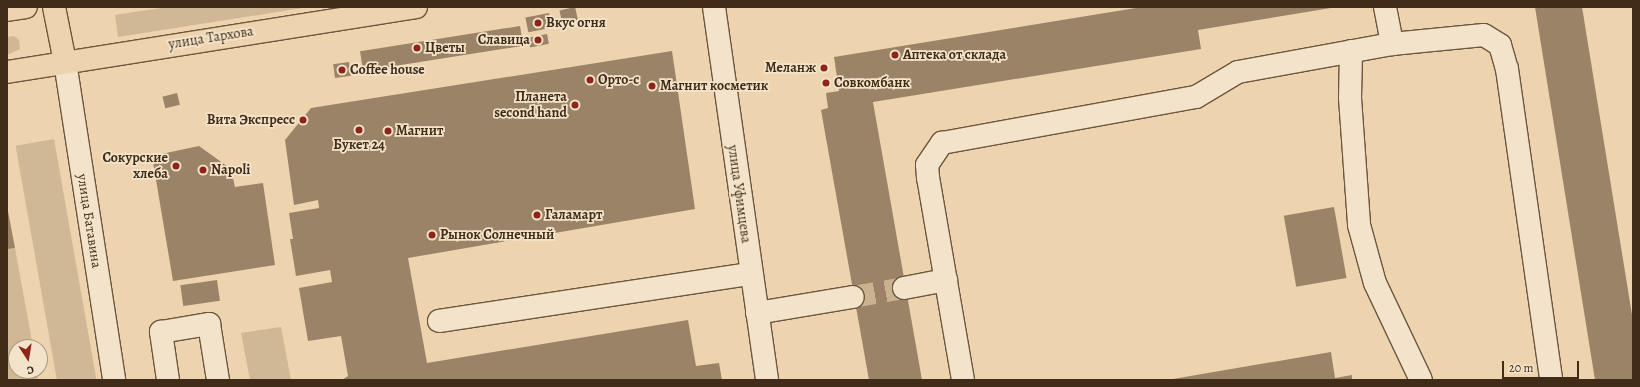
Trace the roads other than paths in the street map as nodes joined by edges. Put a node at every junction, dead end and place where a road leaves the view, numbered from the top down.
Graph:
1 (26, 7) edge
2 (54, 7) edge
3 (416, 7) edge
4 (714, 7) edge
5 (1385, 7) edge
6 (7, 10) edge
7 (1392, 44) junction
8 (1351, 51) junction
9 (65, 62) junction
10 (7, 72) edge
11 (751, 274) junction
12 (946, 280) junction
13 (904, 288) tunnel mouth
14 (853, 297) tunnel mouth
15 (757, 314) junction
16 (439, 321) dead end
17 (114, 380) edge
18 (168, 380) edge
19 (218, 380) edge
20 (767, 380) edge
21 (963, 380) edge
22 (1421, 380) edge
23 (1551, 380) edge

1 - 6 main road
2 - 9 main road
3 - 9 main road, улица Тархова
4 - 11 street, улица Уфимцева
5 - 7 street
7 - 8 street
7 - 23 street
8 - 12 street
8 - 22 street
9 - 10 main road, улица Тархова
9 - 17 street, улица Батавина
11 - 15 street, улица Уфимцева
11 - 16 street
12 - 13 street
12 - 21 street
14 - 15 street
15 - 20 street, улица Уфимцева
18 - 19 street

